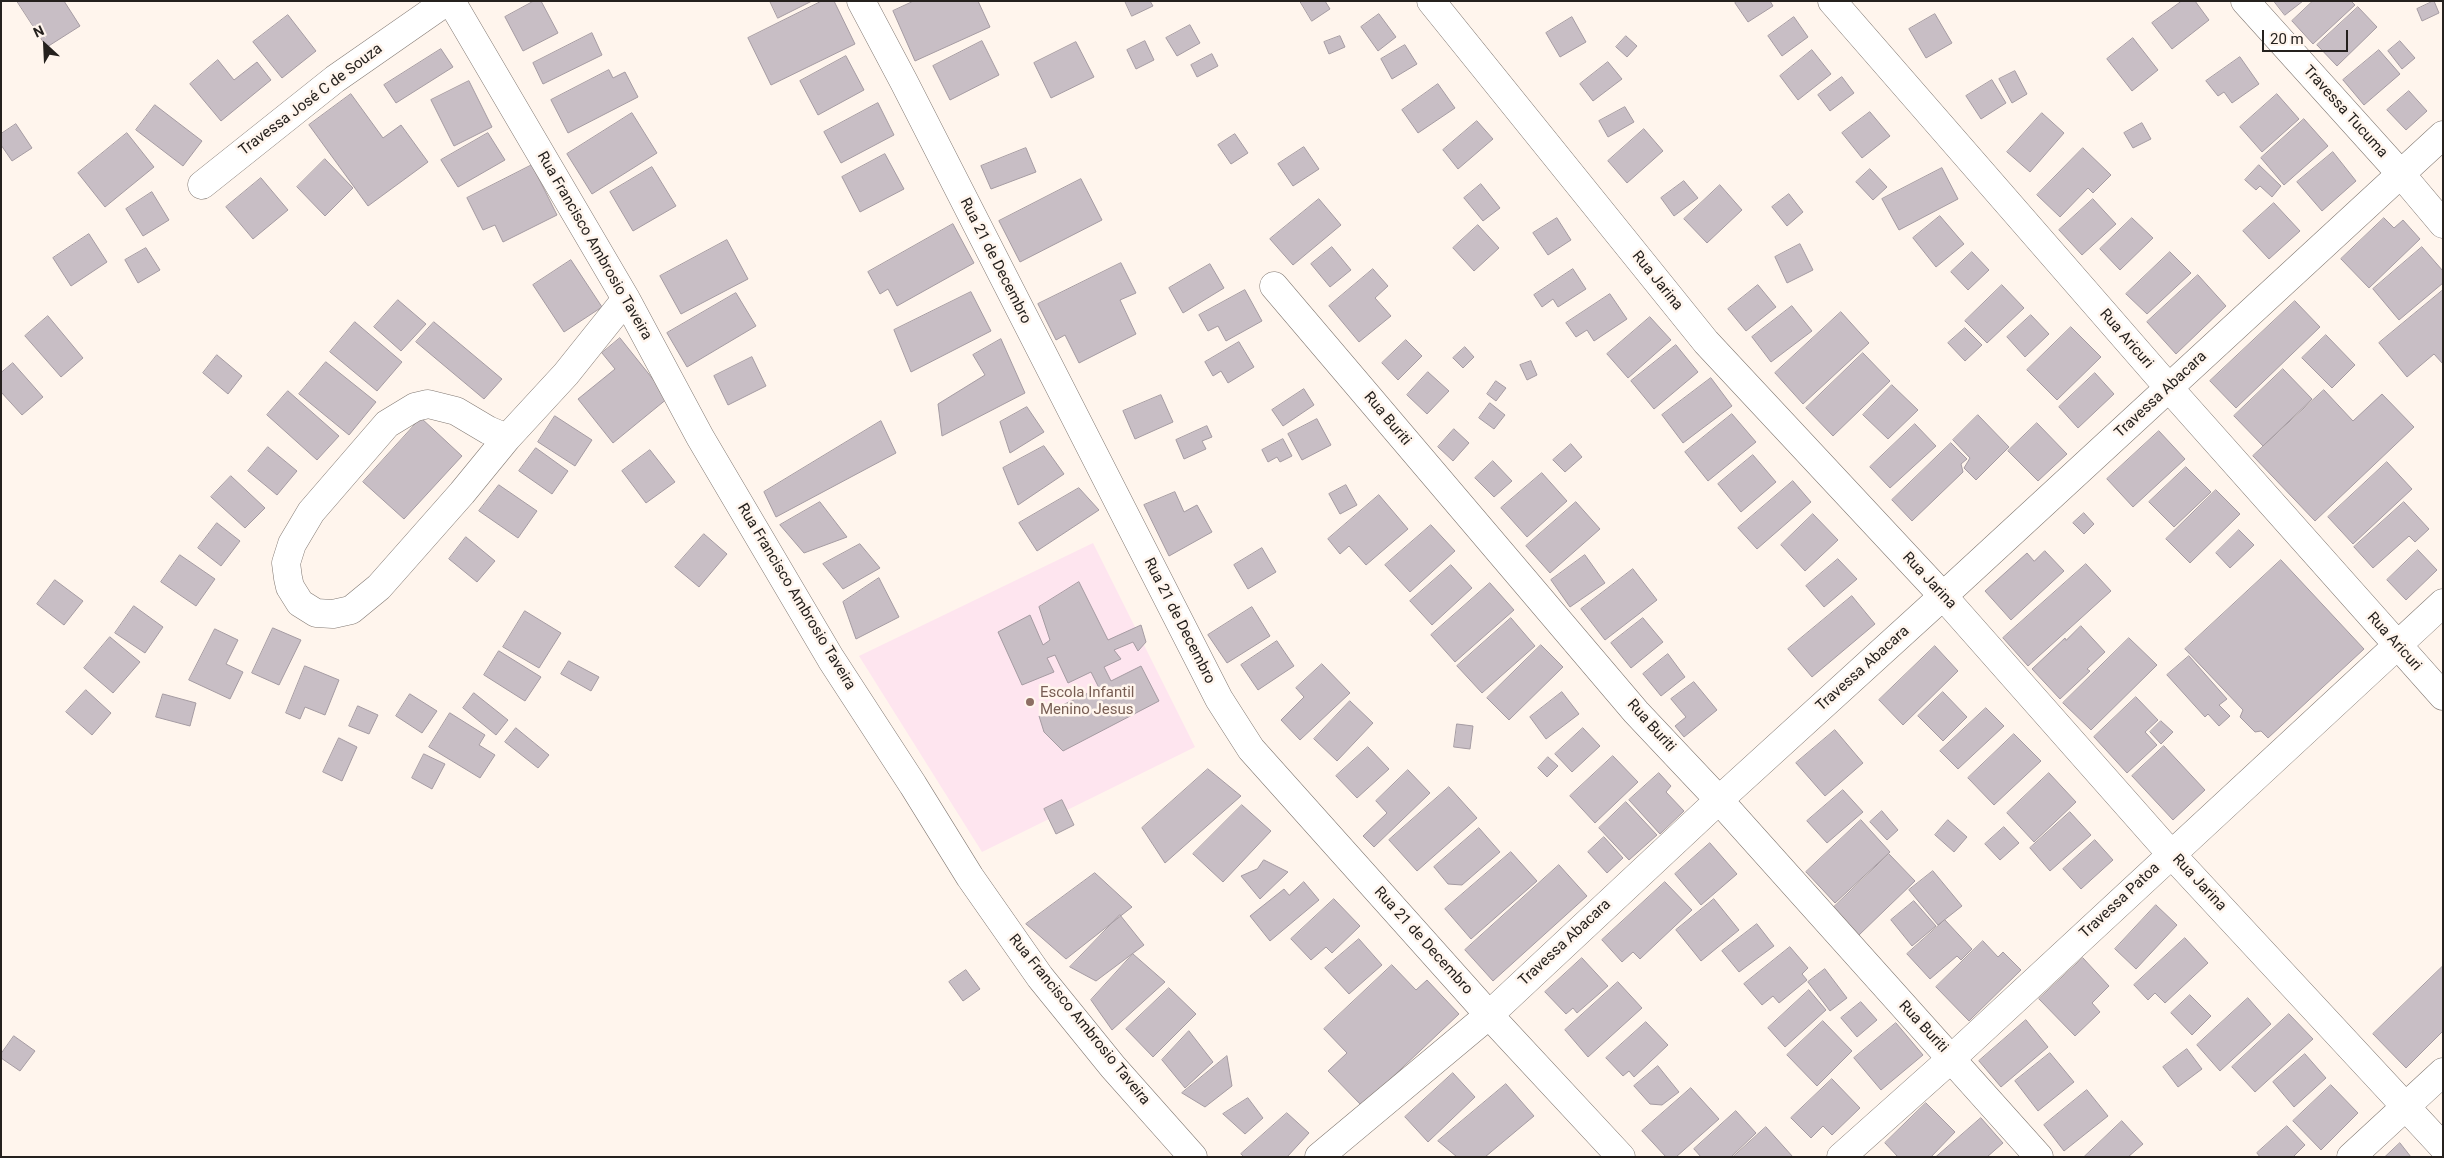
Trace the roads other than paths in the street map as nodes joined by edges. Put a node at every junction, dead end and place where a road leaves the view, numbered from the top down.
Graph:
1 (449, 1) edge
2 (860, 1) edge
3 (1431, 1) edge
4 (1832, 1) edge
5 (2245, 1) edge
6 (2443, 135) edge
7 (2400, 173) junction
8 (202, 185) dead end
9 (2443, 224) edge
10 (1274, 286) dead end
11 (626, 299) junction
12 (2168, 388) junction
13 (507, 438) junction
14 (1943, 596) junction
15 (2443, 603) edge
16 (2397, 646) junction
17 (2443, 696) edge
18 (1719, 800) junction
19 (2171, 854) junction
20 (1489, 1015) junction
21 (1952, 1058) junction
22 (2443, 1072) edge
23 (2407, 1106) junction
24 (2443, 1147) edge
25 (1193, 1157) edge
26 (1319, 1157) edge
27 (1621, 1157) edge
28 (1841, 1157) edge
29 (2039, 1157) edge
30 (2350, 1157) edge

1 - 8 street, Travessa José C de Souza
1 - 11 street, Rua Francisco Ambrosio Taveira
2 - 20 street, Rua 21 de Decembro
3 - 14 street, Rua Jarina
4 - 12 street, Rua Aricuri
5 - 7 street, Travessa Tucuma
6 - 7 street, Travessa Abacara
7 - 9 street, Travessa Tucuma
7 - 12 street, Travessa Abacara
10 - 18 street, Rua Buriti
11 - 13 street
11 - 25 street, Rua Francisco Ambrosio Taveira
12 - 14 street, Travessa Abacara
12 - 16 street, Rua Aricuri
13 - 13 street
14 - 18 street, Travessa Abacara
14 - 19 street, Rua Jarina
15 - 16 street, Travessa Patoa
16 - 17 street, Rua Aricuri
16 - 19 street, Travessa Patoa
18 - 20 street, Travessa Abacara
18 - 21 street, Rua Buriti
19 - 21 street, Travessa Patoa
19 - 23 street, Rua Jarina
20 - 26 street, Travessa Abacara
20 - 27 street, Rua 21 de Decembro
21 - 28 street, Travessa Patoa
21 - 29 street, Rua Buriti
22 - 23 street
23 - 24 street, Rua Jarina
23 - 30 street

